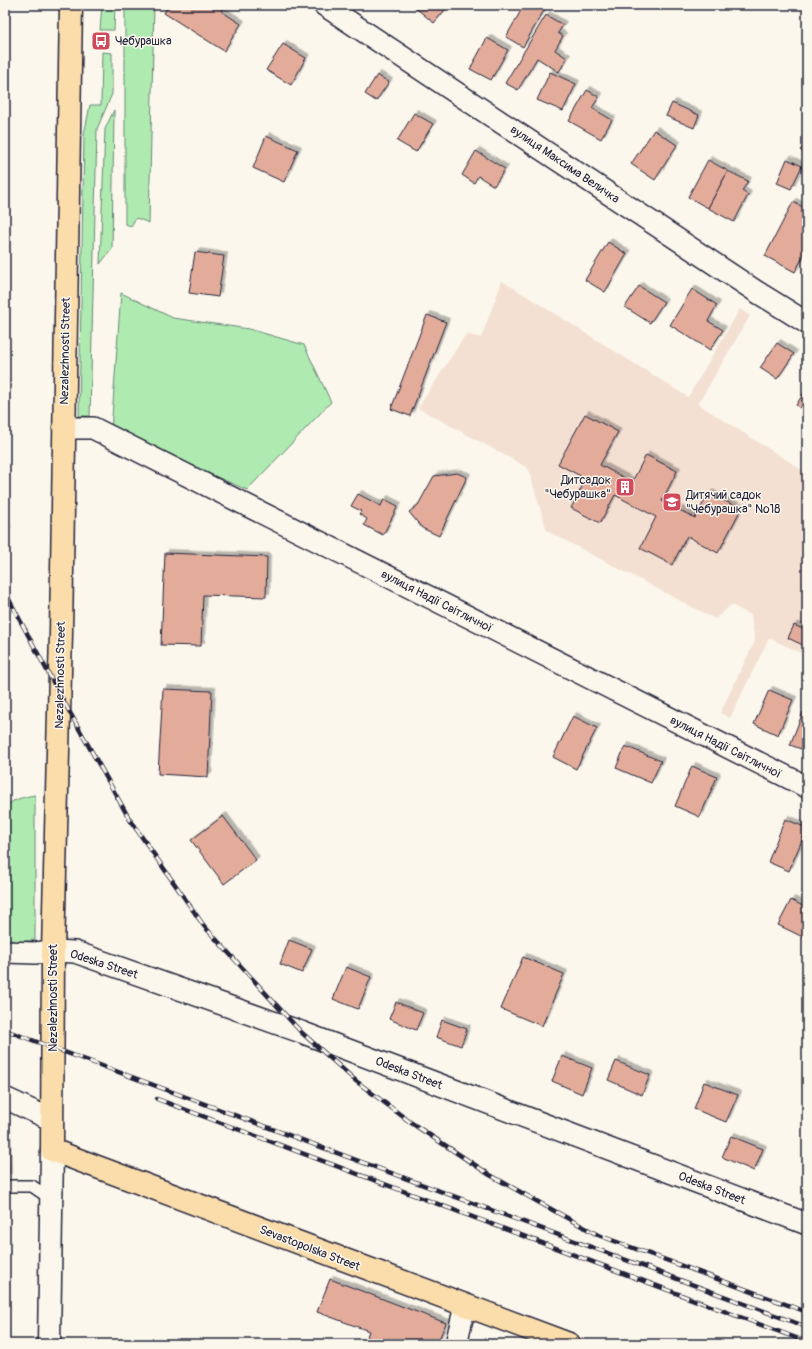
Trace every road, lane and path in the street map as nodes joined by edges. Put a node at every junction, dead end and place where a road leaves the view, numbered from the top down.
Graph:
1 (71, 5) edge
2 (324, 5) edge
3 (807, 323) edge
4 (64, 428) junction
5 (807, 787) edge
6 (53, 951) junction
7 (5, 952) edge
8 (5, 1098) edge
9 (52, 1120) junction
10 (52, 1150) junction
11 (5, 1186) edge
12 (51, 1199) junction
13 (807, 1224) edge
14 (465, 1306) junction
15 (49, 1344) edge
16 (456, 1344) edge
17 (569, 1344) edge

1 - 4 main road, Nezalezhnosti Street
2 - 3 street, вулиця Максима Величка
4 - 5 street, вулиця Надії Світличної
4 - 6 main road, Nezalezhnosti Street
6 - 7 street, Odeska Street
6 - 9 main road, Nezalezhnosti Street
6 - 13 street, Odeska Street
8 - 9 street
9 - 10 main road, Nezalezhnosti Street
10 - 12 main road, Nezalezhnosti Street
10 - 14 main road, Sevastopolska Street
11 - 12 lane
12 - 15 main road, Nezalezhnosti Street
14 - 16 street
14 - 17 main road, Sevastopolska Street

